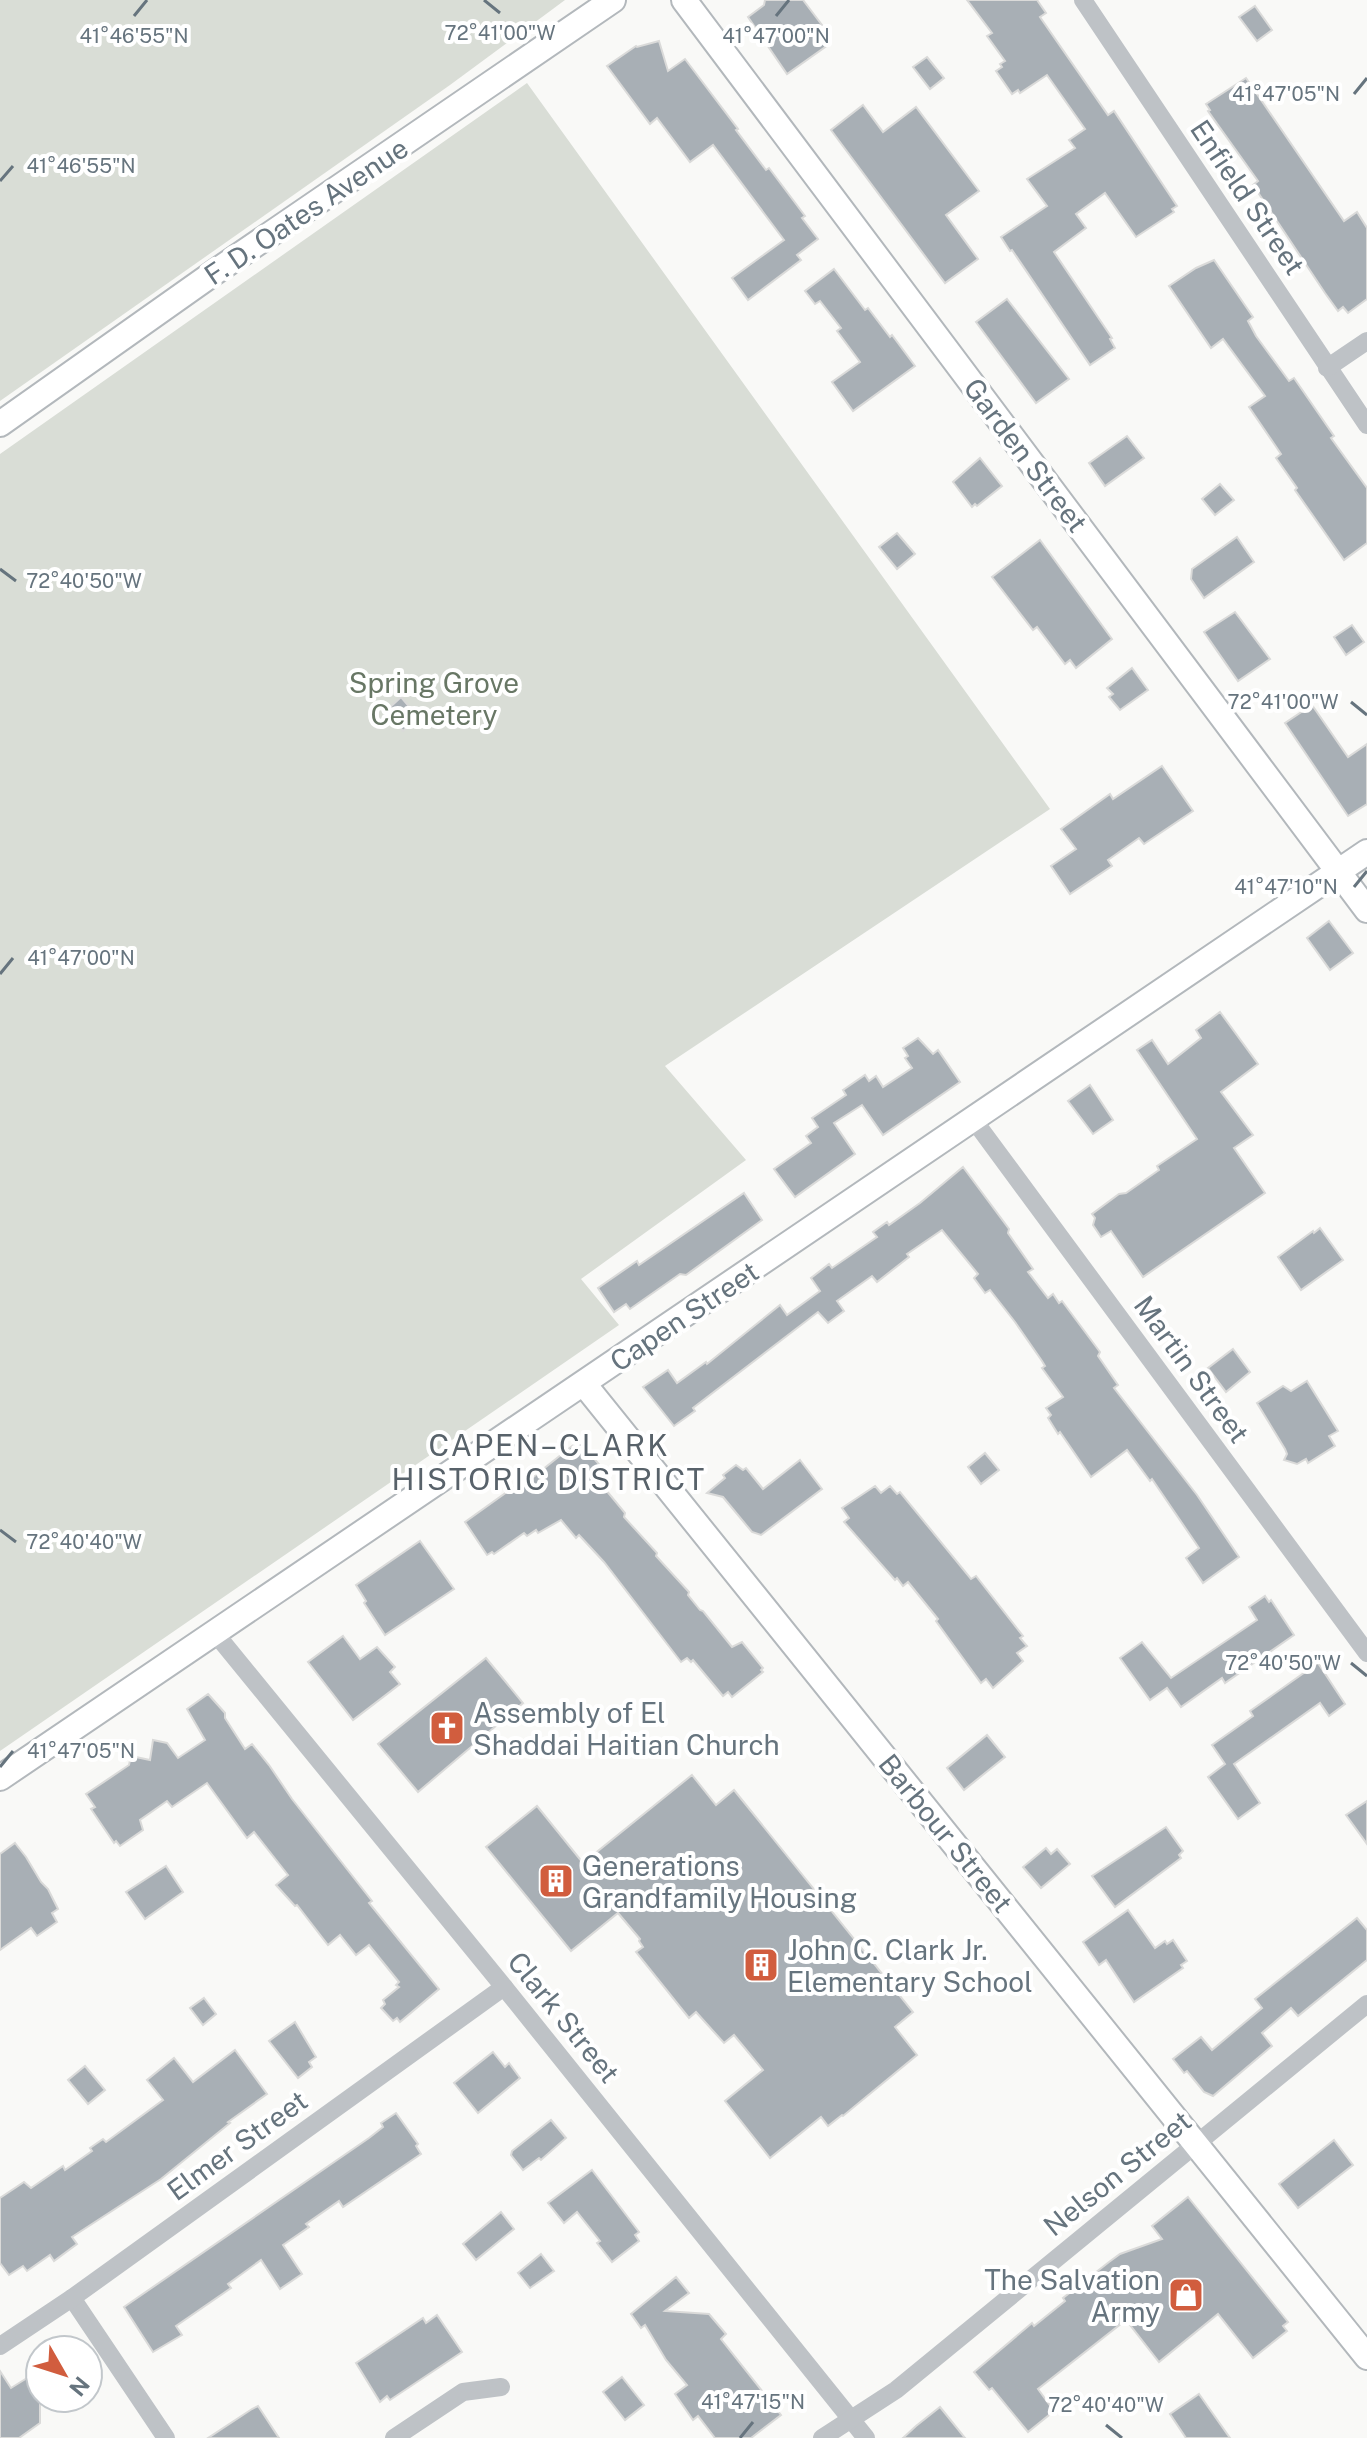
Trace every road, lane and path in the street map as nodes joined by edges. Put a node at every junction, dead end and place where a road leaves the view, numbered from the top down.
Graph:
1 (613, 0) edge
2 (684, 0) edge
3 (1083, 0) edge
4 (1367, 341) edge
5 (1327, 368) junction
6 (0, 424) edge
7 (1367, 425) edge
8 (1367, 852) edge
9 (1338, 871) junction
10 (1367, 910) edge
11 (973, 1119) junction
12 (584, 1384) junction
13 (215, 1633) junction
14 (1367, 1653) edge
15 (0, 1778) edge
16 (504, 1987) junction
17 (1367, 2004) edge
18 (1196, 2144) junction
19 (72, 2298) junction
20 (0, 2346) edge
21 (1367, 2357) edge
22 (501, 2387) dead end
23 (850, 2419) junction
24 (166, 2438) edge
25 (394, 2438) edge
26 (822, 2438) edge
27 (866, 2438) edge

1 - 6 street, F. D. Oates Avenue
2 - 9 street, Garden Street
3 - 5 street, Enfield Street
4 - 5 street
5 - 7 street, Enfield Street
8 - 9 street, Capen Street
9 - 10 street, Garden Street
9 - 11 street, Capen Street
11 - 12 street, Capen Street
11 - 14 street, Martin Street
12 - 13 street, Capen Street
12 - 18 street, Barbour Street
13 - 15 street, Capen Street
13 - 16 street, Clark Street
16 - 19 street, Elmer Street
16 - 23 street, Clark Street
17 - 18 street, Nelson Street
18 - 21 street, Barbour Street
18 - 23 street, Nelson Street
19 - 20 street, Elmer Street
19 - 24 street
22 - 25 street
23 - 26 street, Nelson Street
23 - 27 street, Clark Street

